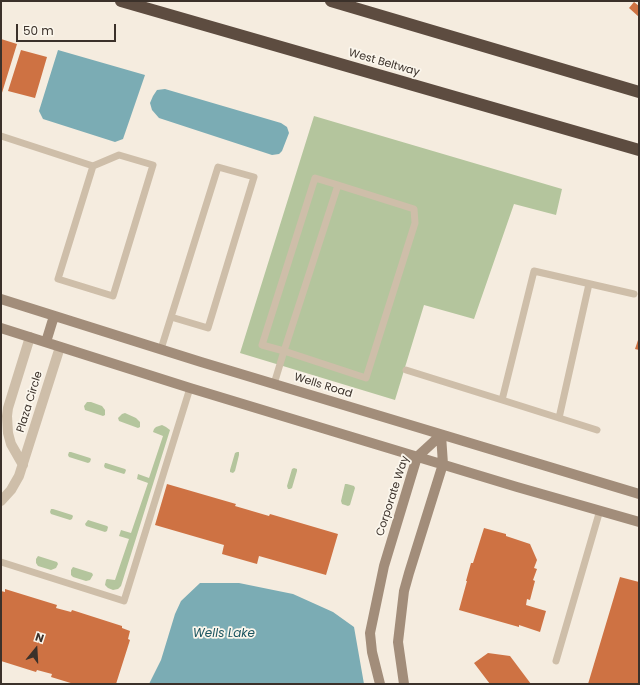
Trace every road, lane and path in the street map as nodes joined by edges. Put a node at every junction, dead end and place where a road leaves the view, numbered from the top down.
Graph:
1 (121, 1) edge
2 (331, 1) edge
3 (639, 92) edge
4 (1, 136) edge
5 (639, 150) edge
6 (93, 166) junction
7 (338, 185) junction
8 (589, 284) junction
9 (634, 294) dead end
10 (1, 299) edge
11 (54, 316) junction
12 (171, 317) junction
13 (1, 328) edge
14 (30, 337) junction
15 (46, 342) junction
16 (60, 347) junction
17 (161, 349) junction
18 (284, 351) junction
19 (406, 370) dead end
20 (274, 384) junction
21 (190, 388) junction
22 (502, 400) junction
23 (559, 418) junction
24 (597, 430) dead end
25 (441, 435) junction
26 (417, 456) junction
27 (443, 464) junction
28 (23, 465) junction
29 (639, 494) edge
30 (1, 501) edge
31 (600, 510) junction
32 (639, 522) edge
33 (1, 562) edge
34 (556, 661) dead end
35 (380, 684) edge
36 (404, 684) edge

1 - 5 highway, West Beltway
2 - 3 highway
4 - 6 lane
6 - 6 lane
7 - 18 lane
7 - 18 lane
7 - 18 lane
8 - 9 lane
8 - 22 lane
8 - 23 lane
10 - 11 main road, Wells Road
11 - 15 main road
11 - 17 main road, Wells Road
12 - 12 lane
12 - 17 lane
13 - 14 main road
14 - 15 main road
14 - 28 street, Plaza Circle
15 - 16 main road
16 - 21 main road
16 - 28 street, Plaza Circle
17 - 20 main road, Wells Road
18 - 20 lane
19 - 22 lane
20 - 25 main road, Wells Road
21 - 26 main road
21 - 33 lane
22 - 23 lane
23 - 24 lane
25 - 26 main road, Corporate Way
25 - 27 main road
25 - 29 main road, Wells Road
26 - 27 main road
26 - 35 main road, Corporate Way
27 - 31 main road
27 - 36 main road
28 - 30 street, Plaza Circle
31 - 32 main road
31 - 34 lane

